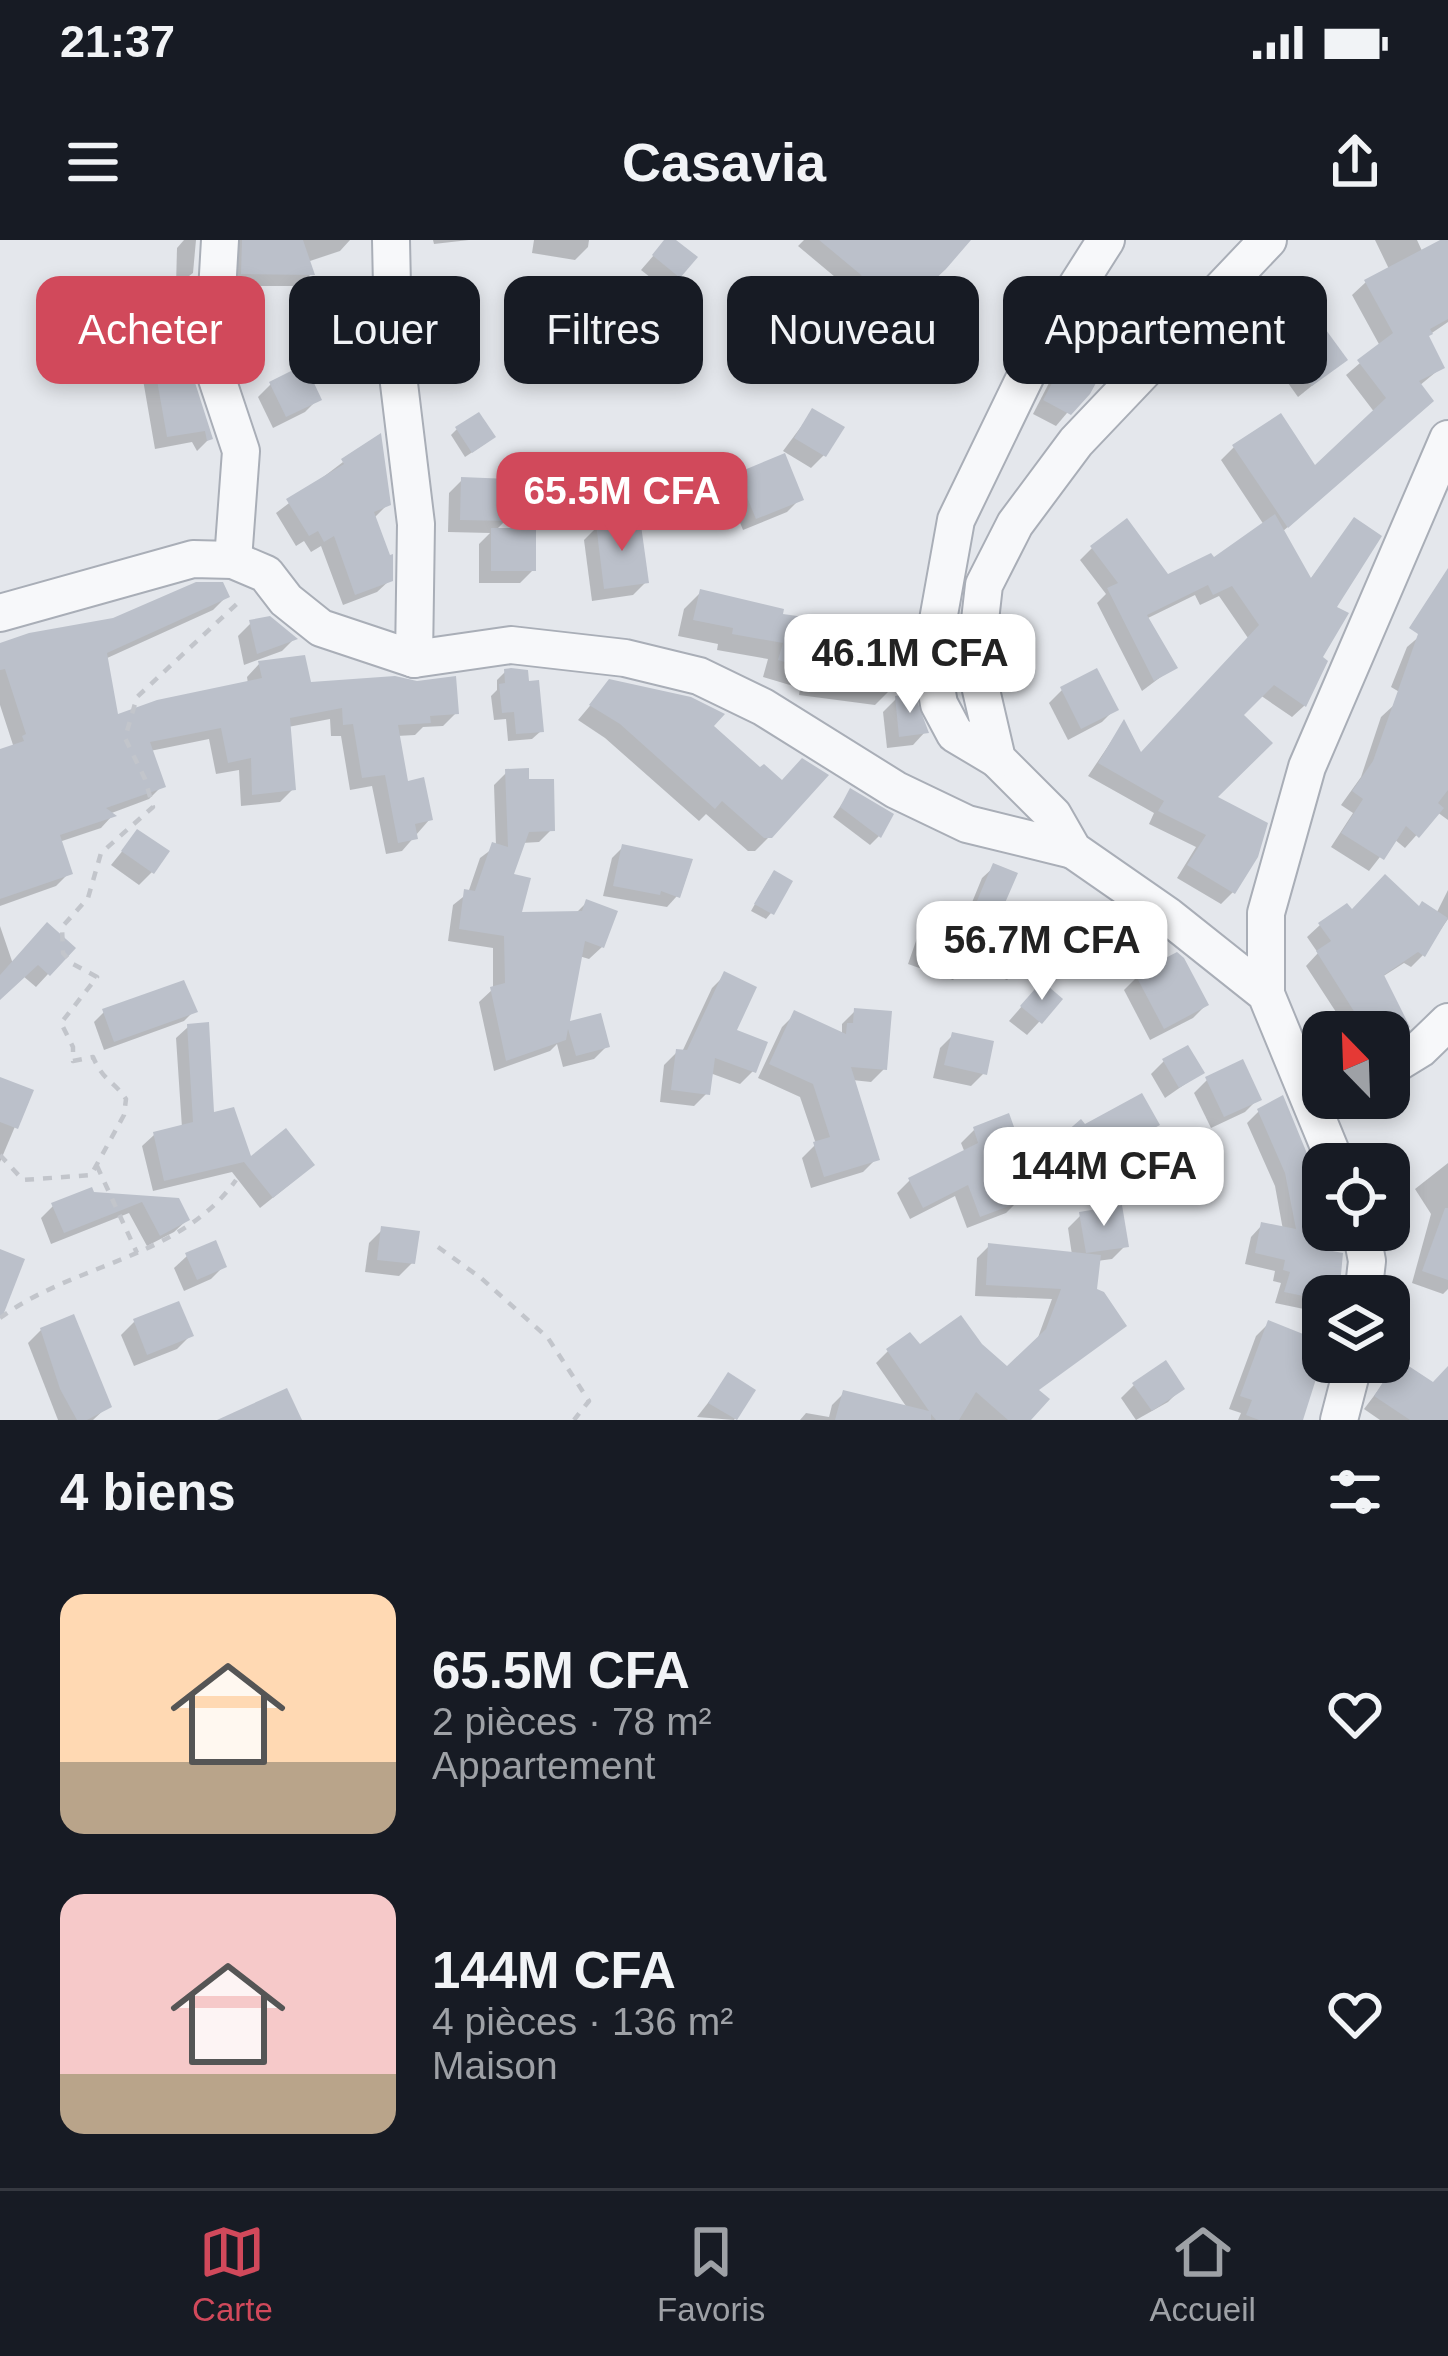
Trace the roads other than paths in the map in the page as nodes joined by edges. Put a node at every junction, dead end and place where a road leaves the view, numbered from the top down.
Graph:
1 (220, 240) edge
2 (391, 240) edge
3 (1106, 240) edge
4 (1268, 240) edge
5 (1448, 439) edge
6 (249, 567) junction
7 (0, 613) edge
8 (414, 658) junction
9 (998, 759) junction
10 (1073, 850) junction
11 (1265, 994) junction
12 (1448, 1022) edge
13 (1410, 1055) edge
14 (1316, 1120) joint
15 (1326, 1143) edge
16 (1349, 1383) edge
17 (1339, 1420) edge

1 - 6 street
2 - 8 street
3 - 9 street
4 - 9 street
5 - 11 street
6 - 7 street
6 - 8 street
8 - 10 street
9 - 10 street
10 - 11 street
11 - 14 street
12 - 13 street
14 - 15 street
16 - 17 street

